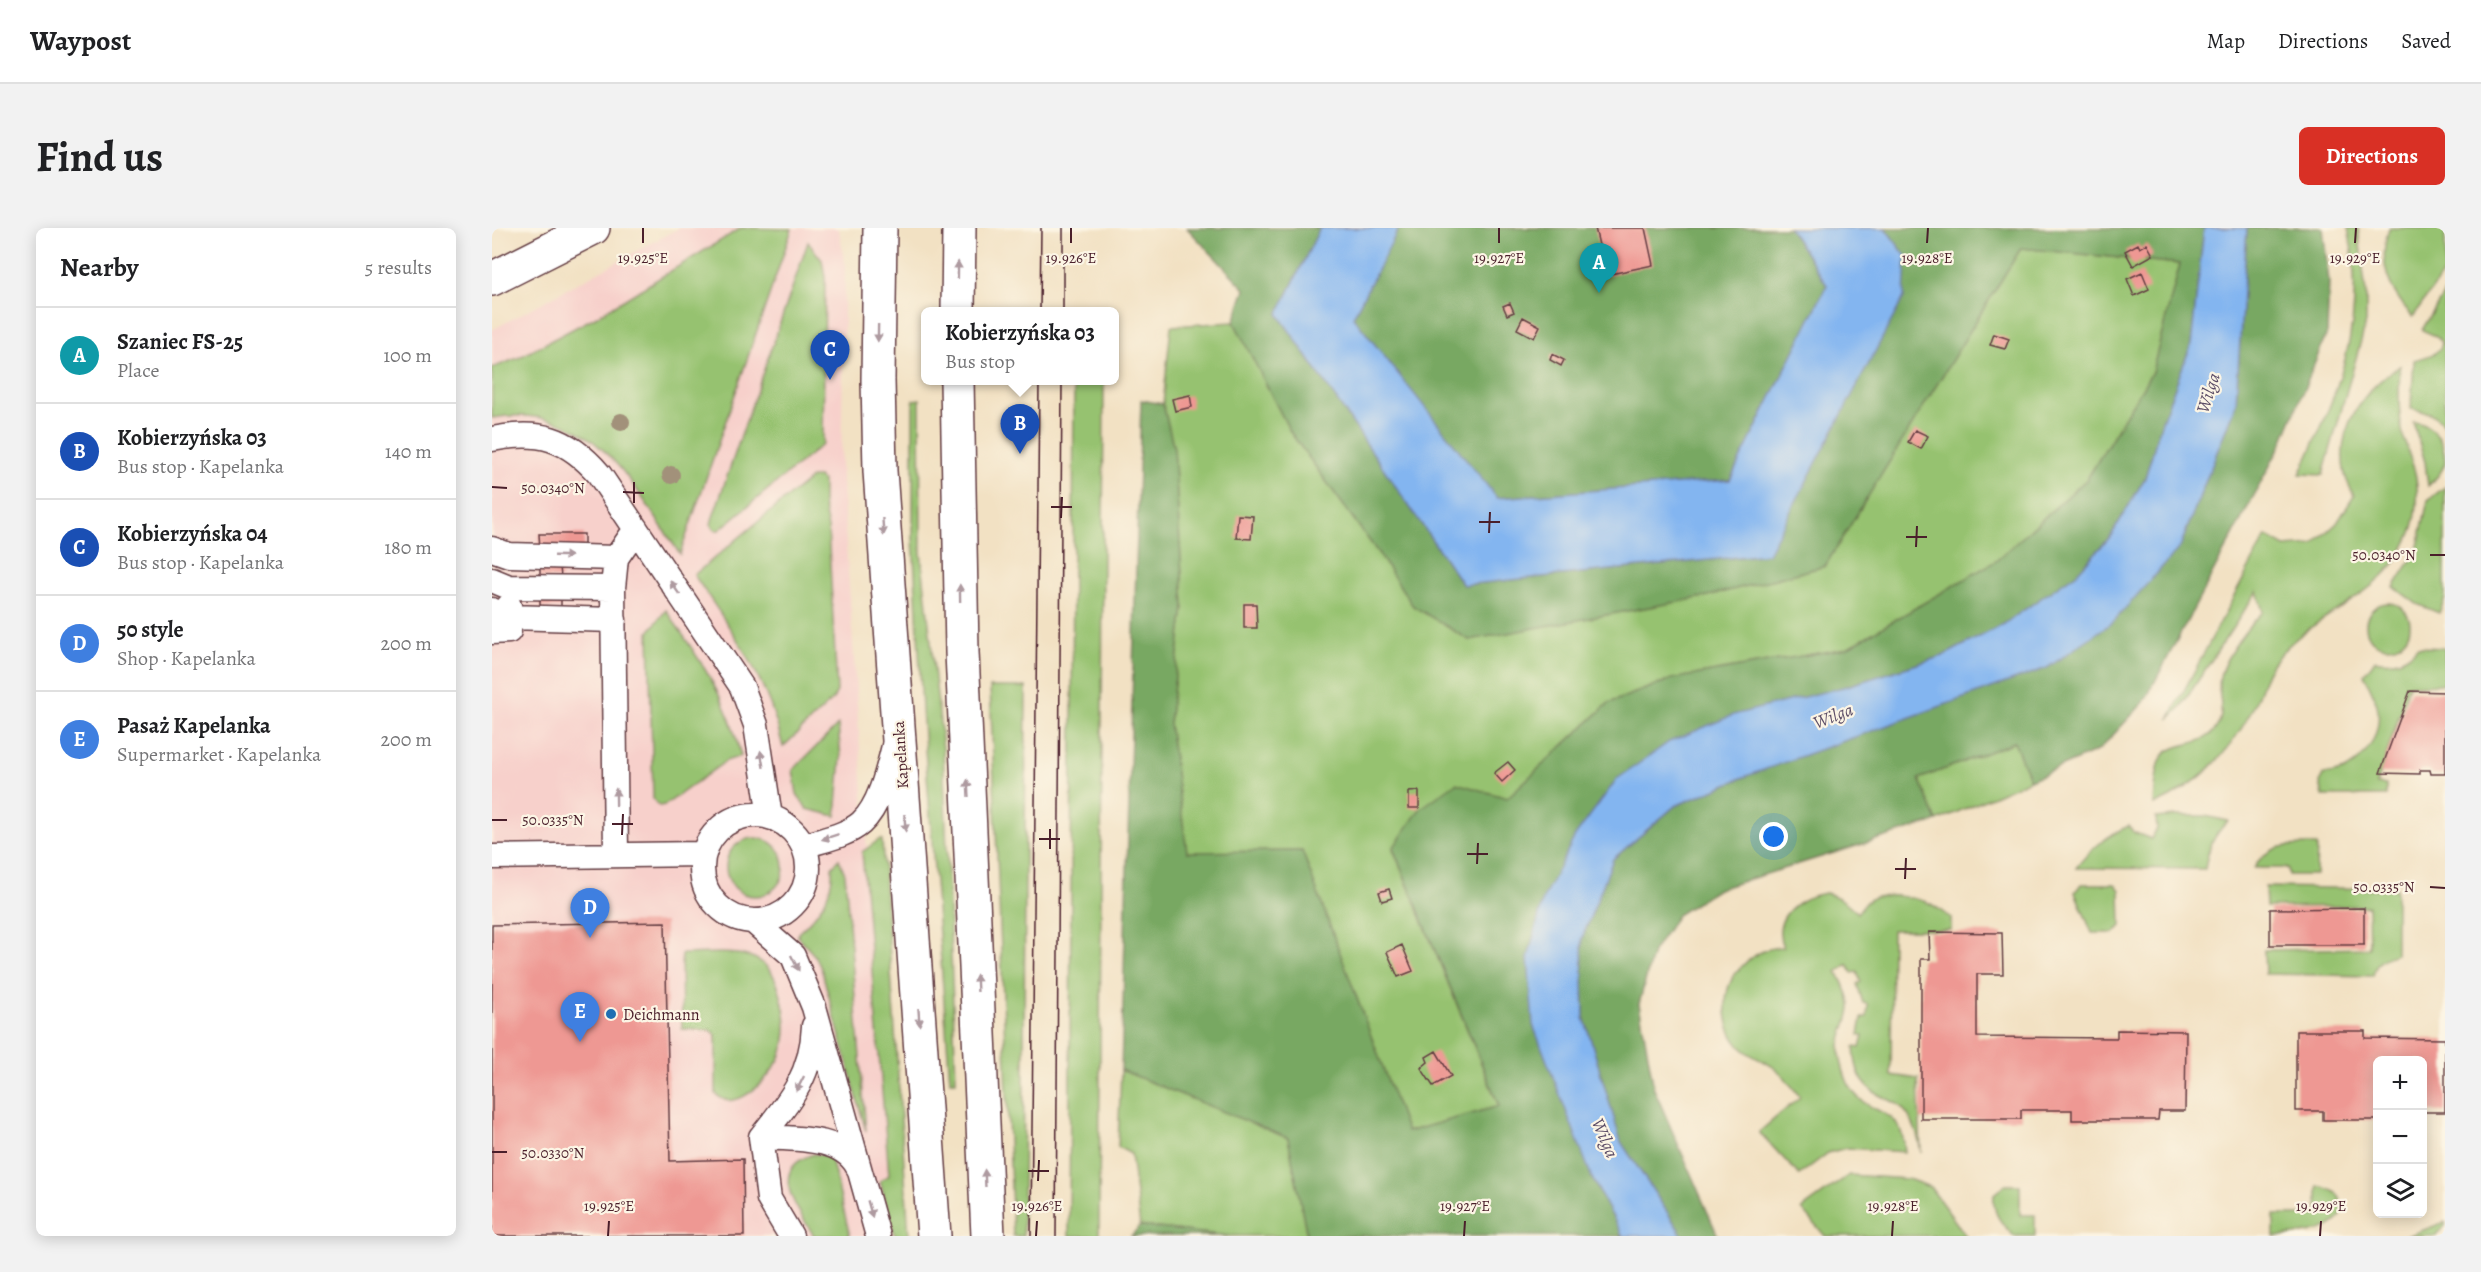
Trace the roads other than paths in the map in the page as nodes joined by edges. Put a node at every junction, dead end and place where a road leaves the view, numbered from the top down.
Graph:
1 (552, 228) edge
2 (593, 228) edge
3 (857, 228) edge
4 (880, 228) edge
5 (959, 228) edge
6 (879, 274) junction
7 (492, 278) edge
8 (958, 307) edge
9 (957, 385) edge
10 (492, 439) edge
11 (636, 529) junction
12 (501, 552) edge
13 (616, 558) junction
14 (501, 583) edge
15 (613, 588) junction
16 (498, 620) edge
17 (614, 620) junction
18 (898, 723) junction
19 (770, 817) junction
20 (804, 846) junction
21 (703, 854) junction
22 (616, 855) junction
23 (492, 857) edge
24 (754, 922) junction
25 (814, 1007) junction
26 (761, 1137) junction
27 (858, 1169) junction
28 (791, 1236) edge
29 (878, 1236) edge
30 (934, 1236) edge
31 (988, 1236) edge

1 - 7 main road
2 - 7 main road
3 - 6 main road, Kapelanka
4 - 6 main road, Kapelanka
8 -> 5 main road
6 -> 18 main road, Kapelanka
31 -> 9 main road
10 - 11 lane
11 - 13 lane
19 -> 11 lane
12 -> 13 lane
12 - 14 lane
13 - 15 lane
14 - 15 lane
14 - 16 lane
15 - 17 lane
16 - 17 lane
22 -> 17 lane
18 -> 20 lane
18 -> 30 main road, Kapelanka
19 - 20 lane
19 - 21 lane
20 - 24 lane
21 - 22 lane
21 - 24 lane
22 - 23 lane
24 -> 25 lane
25 -> 26 lane
25 - 27 lane
26 - 27 lane
26 - 28 lane
27 -> 29 lane

